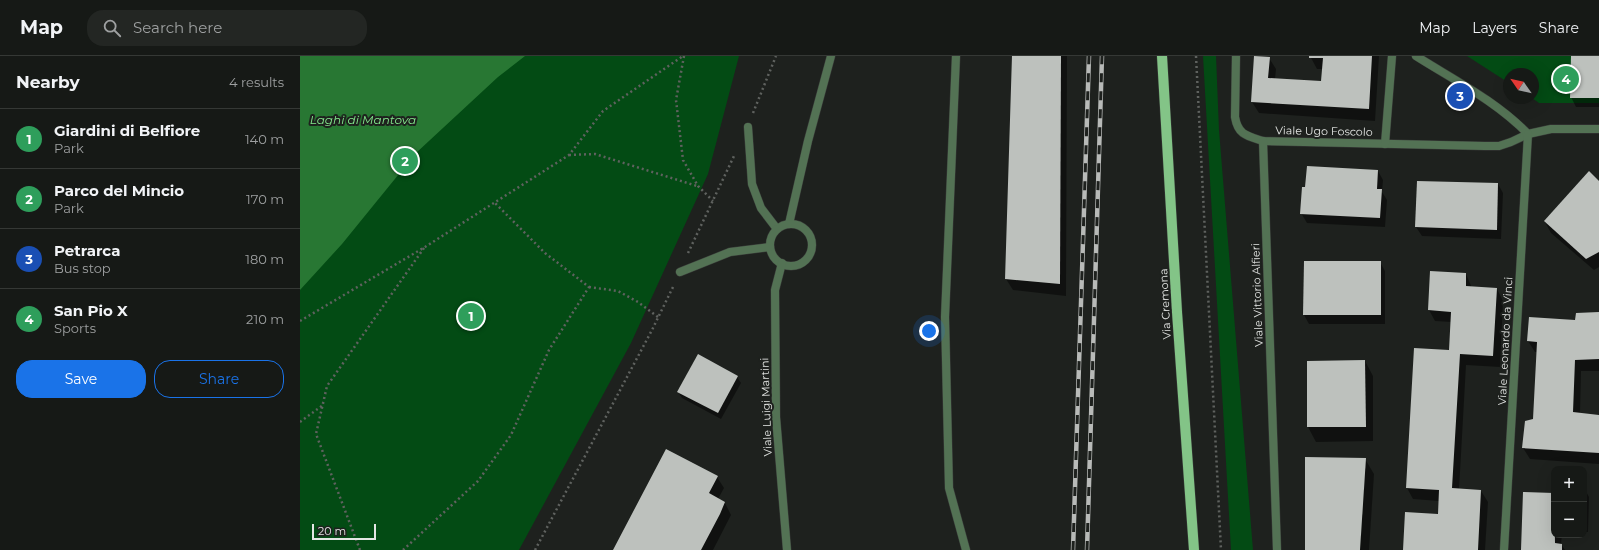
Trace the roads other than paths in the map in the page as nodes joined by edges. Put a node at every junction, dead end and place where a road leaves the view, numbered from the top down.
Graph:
1 (831, 56) edge
2 (956, 56) edge
3 (1162, 56) edge
4 (1236, 56) edge
5 (1392, 56) edge
6 (1410, 56) edge
7 (1416, 56) edge
8 (748, 127) road end
9 (1599, 130) edge
10 (1528, 134) junction
11 (1263, 141) junction
12 (1385, 144) junction
13 (789, 224) junction
14 (777, 229) junction
15 (770, 247) junction
16 (782, 263) junction
17 (680, 272) road end
18 (786, 550) edge
19 (966, 550) edge
20 (1194, 550) edge
21 (1277, 550) edge
22 (1504, 550) edge

1 - 13 street
2 - 19 street
3 - 20 main road, Via Cremona
4 - 11 street
5 - 12 street
6 - 10 street
7 - 10 street
8 - 14 street
9 - 10 street
10 - 12 street, Viale Ugo Foscolo
10 - 22 street, Viale Leonardo da Vinci
11 - 12 street, Viale Ugo Foscolo
11 - 21 street, Viale Vittorio Alfieri
13 - 14 street
13 - 16 street
14 - 15 street
15 - 16 street
15 - 17 street
16 - 18 street, Viale Luigi Martini

